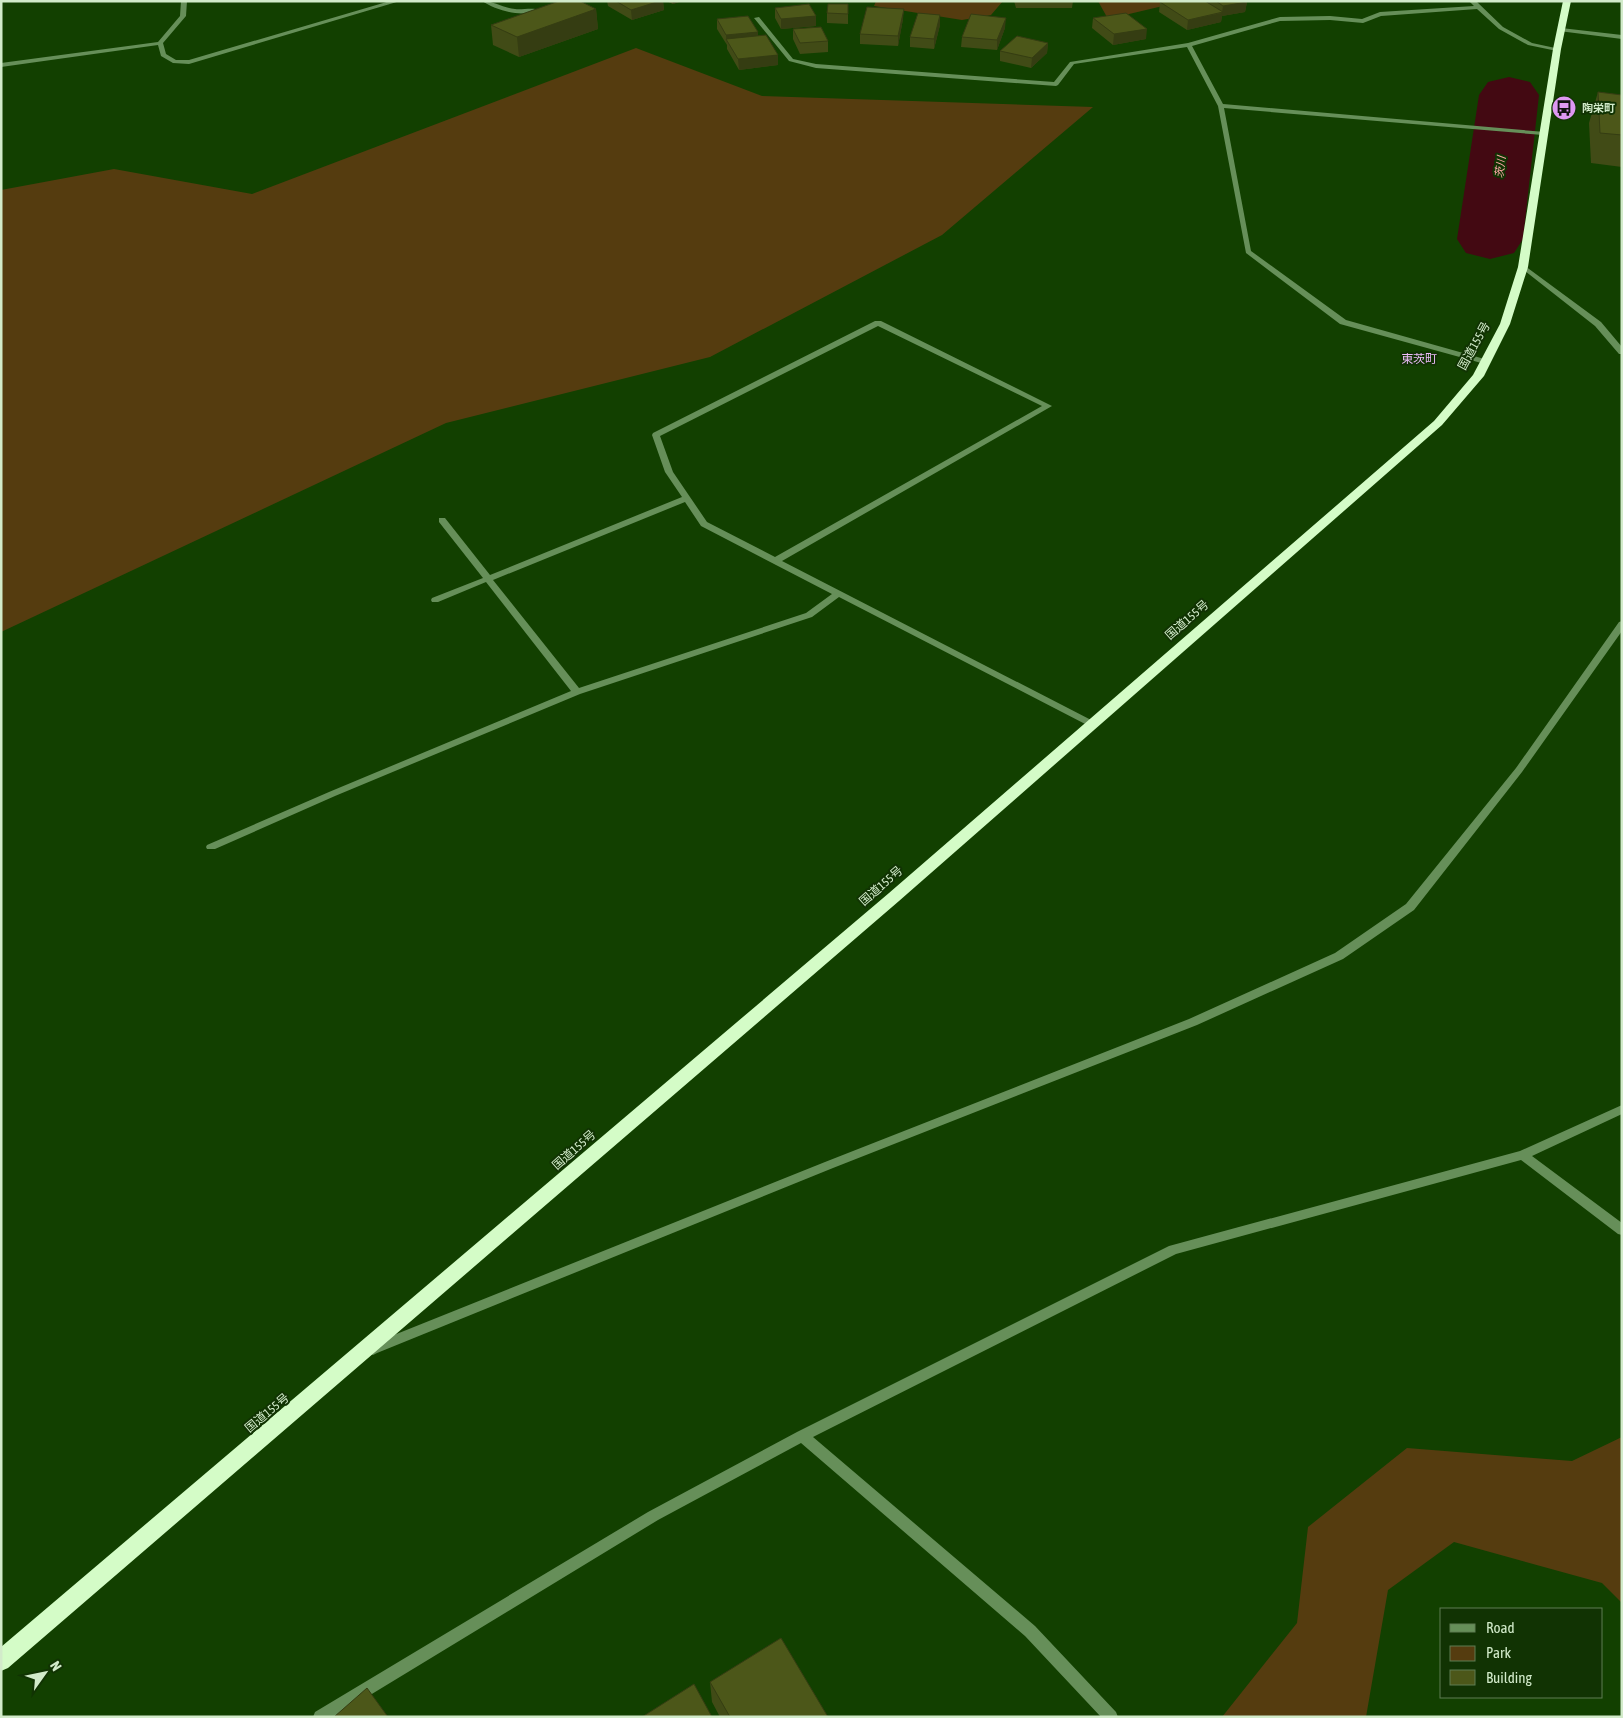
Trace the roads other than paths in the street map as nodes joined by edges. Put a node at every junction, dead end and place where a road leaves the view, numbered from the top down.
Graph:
1 (184, 1) edge
2 (397, 1) edge
3 (485, 1) edge
4 (1472, 1) edge
5 (1567, 1) edge
6 (1480, 7) junction
7 (541, 8) edge
8 (757, 18) dead end
9 (1561, 30) junction
10 (1622, 37) edge
11 (160, 43) junction
12 (1189, 45) junction
13 (1557, 49) junction
14 (1, 65) edge
15 (1221, 106) junction
16 (1544, 134) junction
17 (1523, 267) junction
18 (1622, 352) edge
19 (1485, 362) junction
20 (687, 498) junction
21 (442, 520) dead end
22 (775, 560) junction
23 (488, 579) junction
24 (840, 593) junction
25 (435, 600) dead end
26 (1622, 624) edge
27 (577, 692) junction
28 (1092, 724) junction
29 (211, 847) dead end
30 (1622, 1109) edge
31 (1523, 1155) junction
32 (1622, 1230) edge
33 (363, 1353) junction
34 (802, 1436) junction
35 (1, 1661) edge
36 (320, 1717) edge
37 (1111, 1717) edge

1 - 11 street
2 - 11 street
3 - 7 street
4 - 6 street
5 - 9 highway, 国道155号
6 - 12 street
6 - 13 street
8 - 12 street
9 - 10 street
9 - 13 highway, 国道155号
11 - 14 street
12 - 15 street
13 - 16 highway, 国道155号
15 - 16 street
15 - 19 street
16 - 17 highway, 国道155号
17 - 18 street
17 - 19 highway, 国道155号
19 - 28 highway, 国道155号
20 - 22 street
20 - 22 street
20 - 23 street
21 - 23 street
22 - 24 street
23 - 25 street
23 - 27 street
24 - 27 street
24 - 28 street
26 - 33 street
27 - 29 street
28 - 33 highway, 国道155号
30 - 31 street
31 - 32 street
31 - 34 street
33 - 35 highway, 国道155号
34 - 36 street
34 - 37 street

